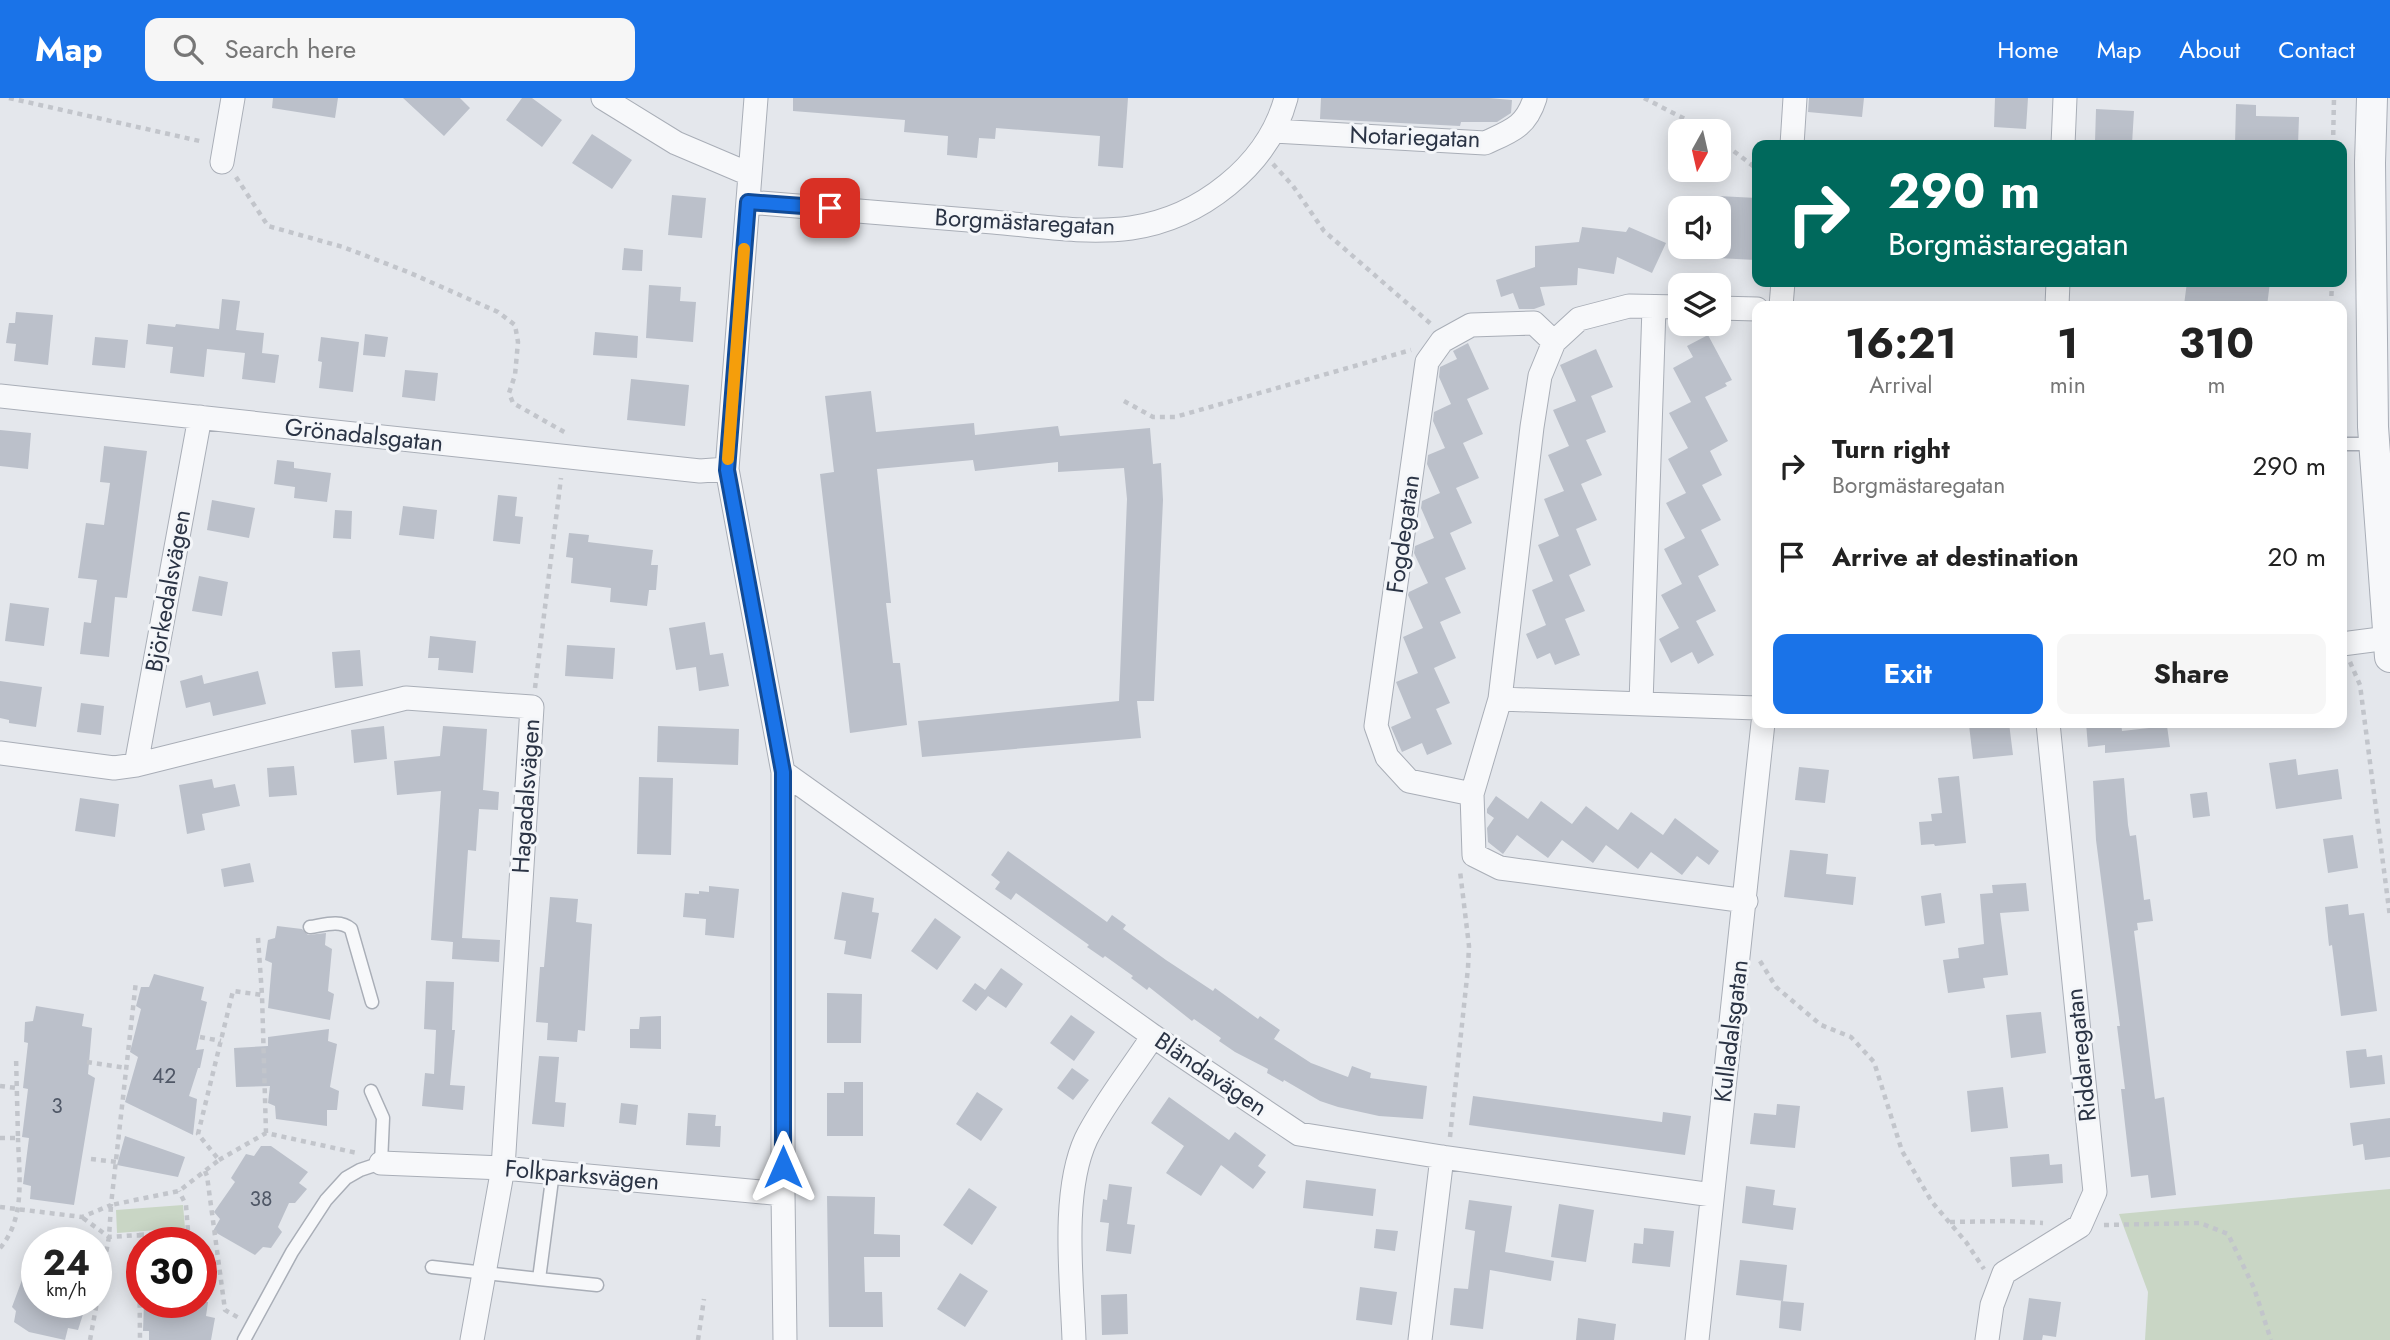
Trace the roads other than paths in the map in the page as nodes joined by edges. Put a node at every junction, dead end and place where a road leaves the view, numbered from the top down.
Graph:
1 (233, 98) edge
2 (603, 98) edge
3 (756, 98) edge
4 (1286, 98) edge
5 (1535, 98) edge
6 (1795, 98) edge
7 (2064, 98) edge
8 (2372, 98) edge
9 (1274, 131) junction
10 (1792, 140) edge
11 (2063, 140) edge
12 (224, 154) road end
13 (749, 174) junction
14 (748, 202) junction
15 (1654, 307) junction
16 (1668, 307) edge
17 (1731, 308) edge
18 (1752, 309) edge
19 (1554, 342) junction
20 (0, 396) edge
21 (200, 417) junction
22 (2347, 444) edge
23 (2374, 444) junction
24 (727, 470) junction
25 (2389, 647) edge
26 (2347, 649) edge
27 (1500, 699) junction
28 (1641, 704) junction
29 (1752, 708) edge
30 (1763, 728) edge
31 (2049, 728) edge
32 (0, 753) edge
33 (136, 765) junction
34 (783, 772) junction
35 (1472, 794) junction
36 (1746, 901) junction
37 (310, 927) dead end
38 (372, 1002) dead end
39 (1153, 1036) junction
40 (371, 1091) dead end
41 (1445, 1158) junction
42 (380, 1163) junction
43 (503, 1168) junction
44 (553, 1172) junction
45 (783, 1194) junction
46 (1712, 1195) junction
47 (432, 1267) dead end
48 (485, 1273) junction
49 (539, 1279) junction
50 (597, 1285) dead end
51 (244, 1340) edge
52 (472, 1340) edge
53 (785, 1340) edge
54 (1074, 1340) edge
55 (1420, 1340) edge
56 (1697, 1340) edge
57 (1987, 1340) edge

1 - 12 street
2 - 13 street
3 - 13 street
4 - 9 street, Borgmästaregatan
5 - 9 street, Notariegatan
6 - 10 street
7 - 11 street
8 - 23 street
9 - 14 street, Borgmästaregatan
13 - 14 street
14 - 24 street
15 - 16 street
15 - 19 street
15 - 28 street
17 - 18 street
19 - 27 street
19 - 35 street, Fogdegatan
20 - 21 street, Grönadalsgatan
21 - 24 street, Grönadalsgatan
21 - 33 street, Björkedalsvägen
22 - 23 lane
23 - 25 street
24 - 34 street
25 - 26 street
27 - 28 street
27 - 35 street
28 - 29 street
30 - 36 street, Kulladalsgatan
31 - 57 street, Riddaregatan
32 - 33 street, Hagadalsvägen
33 - 43 street, Hagadalsvägen
34 - 39 street, Bländavägen
34 - 45 street
35 - 36 street
36 - 46 street, Kulladalsgatan
37 - 38 lane
39 - 41 street, Bländavägen
39 - 54 street
40 - 42 lane
41 - 46 street, Bländavägen
41 - 55 street
42 - 43 street, Folkparksvägen
42 - 51 lane
43 - 44 street, Folkparksvägen
43 - 48 street, Hagadalsvägen
44 - 45 street, Folkparksvägen
44 - 49 lane
45 - 53 street
46 - 56 street, Kulladalsgatan
47 - 48 lane
48 - 49 lane
48 - 52 street, Hagadalsvägen
49 - 50 lane

